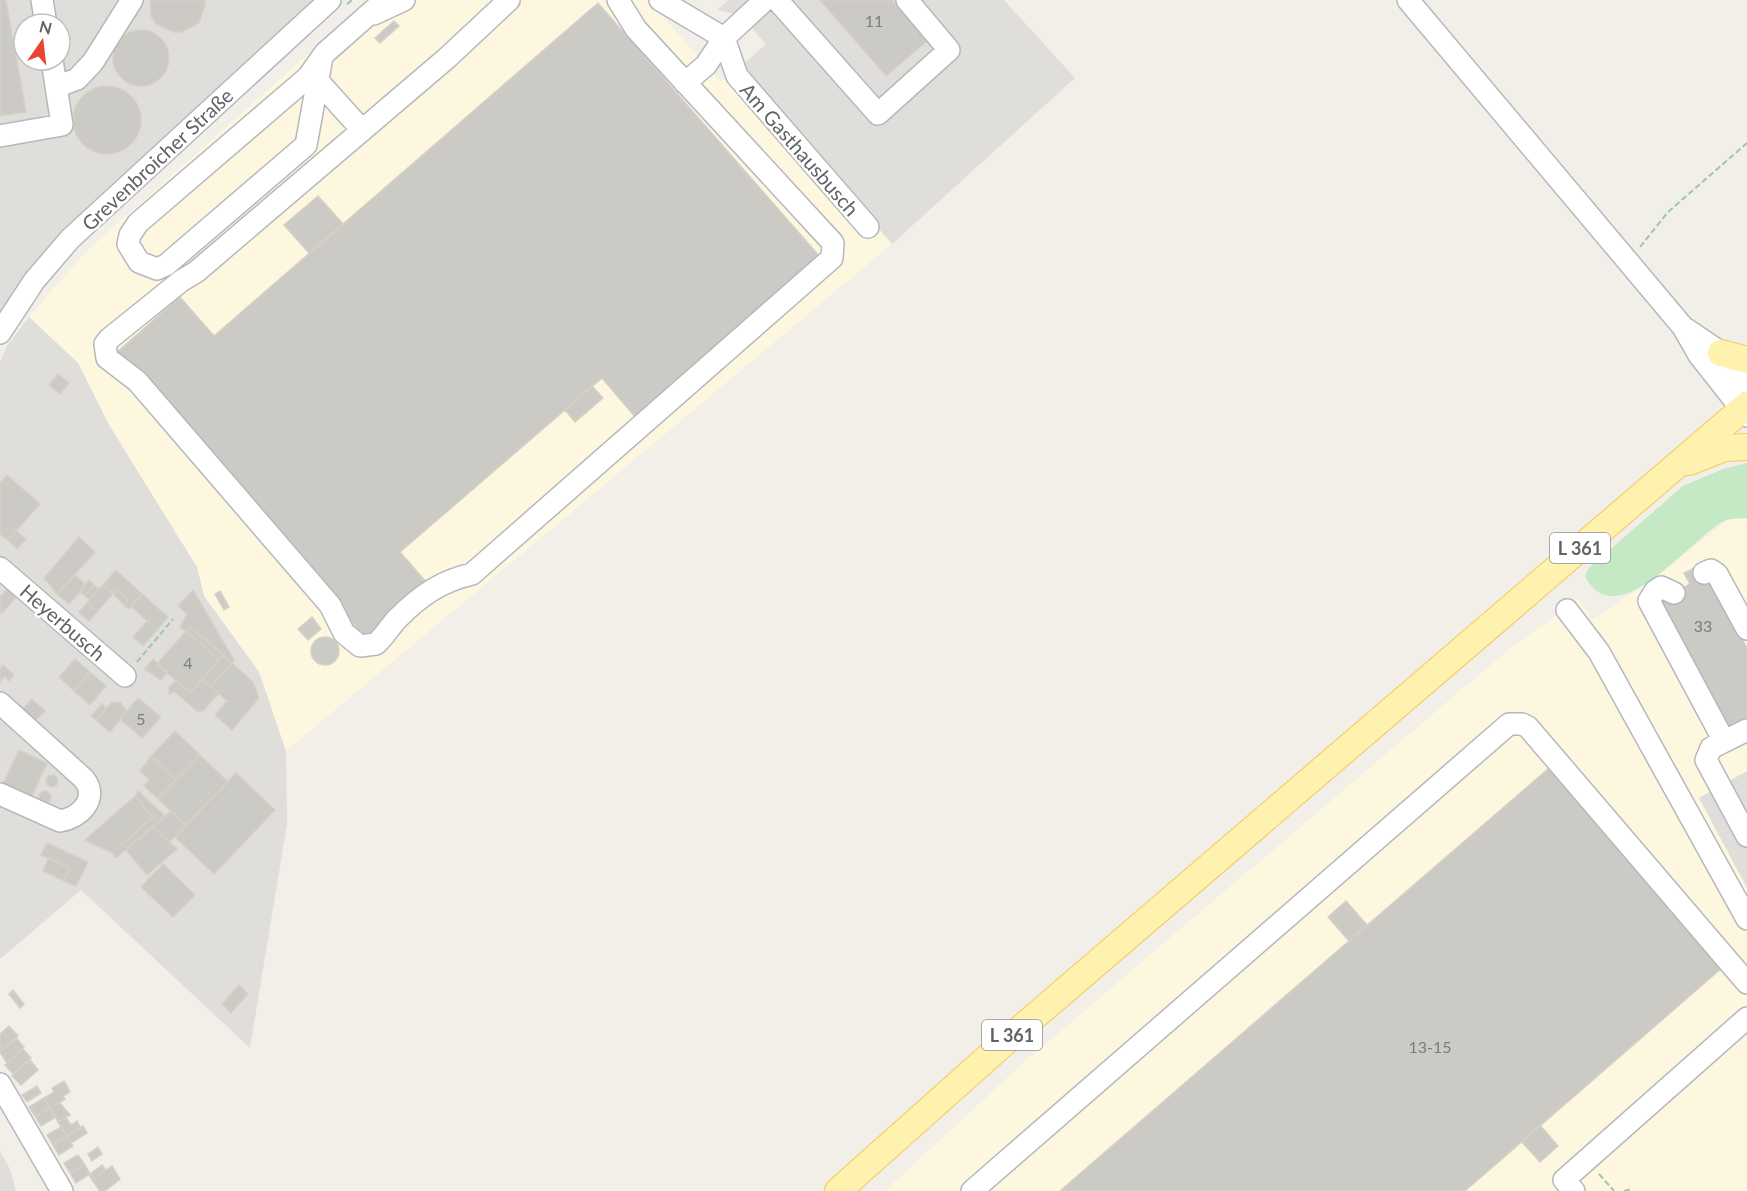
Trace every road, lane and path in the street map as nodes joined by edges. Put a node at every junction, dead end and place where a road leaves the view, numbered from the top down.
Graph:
1 (132, 0) edge
2 (330, 0) edge
3 (385, 0) edge
4 (404, 0) edge
5 (509, 0) edge
6 (618, 0) edge
7 (660, 0) edge
8 (765, 0) edge
9 (777, 0) edge
10 (907, 0) edge
11 (1408, 0) edge
12 (365, 17) junction
13 (724, 38) junction
14 (322, 57) junction
15 (54, 72) edge
16 (318, 81) junction
17 (686, 83) junction
18 (56, 87) junction
19 (362, 130) junction
20 (0, 136) edge
21 (1747, 143) edge
22 (868, 227) dead end
23 (1627, 264) junction
24 (1683, 327) junction
25 (1, 328) edge
26 (1721, 353) junction
27 (1747, 360) edge
28 (1747, 383) edge
29 (1745, 410) edge
30 (1747, 447) edge
31 (1670, 471) junction
32 (0, 568) edge
33 (1704, 573) dead end
34 (1674, 593) dead end
35 (1567, 609) dead end
36 (173, 619) dead end
37 (1747, 629) edge
38 (125, 676) joint
39 (3, 713) edge
40 (1747, 730) edge
41 (1724, 741) junction
42 (0, 794) edge
43 (1747, 836) edge
44 (1747, 919) edge
45 (1747, 983) edge
46 (1747, 1018) edge
47 (0, 1084) edge
48 (1592, 1179) dead end
49 (1563, 1187) edge
50 (1632, 1189) dead end
51 (62, 1191) edge
52 (838, 1191) edge
53 (972, 1191) edge
54 (1614, 1191) edge
55 (1624, 1191) edge

1 - 18 street
2 - 25 street, Grevenbroicher Straße
3 - 12 street
4 - 12 street
5 - 19 street
6 - 17 street
7 - 13 street
8 - 13 street
9 - 10 street
11 - 23 street
12 - 14 street
13 - 17 street
13 - 22 street, Am Gasthausbusch
14 - 16 street
14 - 16 street
15 - 18 street
16 - 19 street
17 - 19 street
18 - 20 street
21 - 23 path
23 - 24 street
24 - 26 street
24 - 29 street
26 - 27 main road
26 - 28 street
29 - 31 main road, L 361
30 - 31 main road, L 361
31 - 52 main road, L 361
32 - 38 street, Heyerbusch
33 - 37 street
34 - 41 street
35 - 44 street
36 - 38 path
39 - 42 street
40 - 41 street
41 - 43 street
45 - 53 street
46 - 49 street
47 - 51 street
48 - 54 path
50 - 55 path

